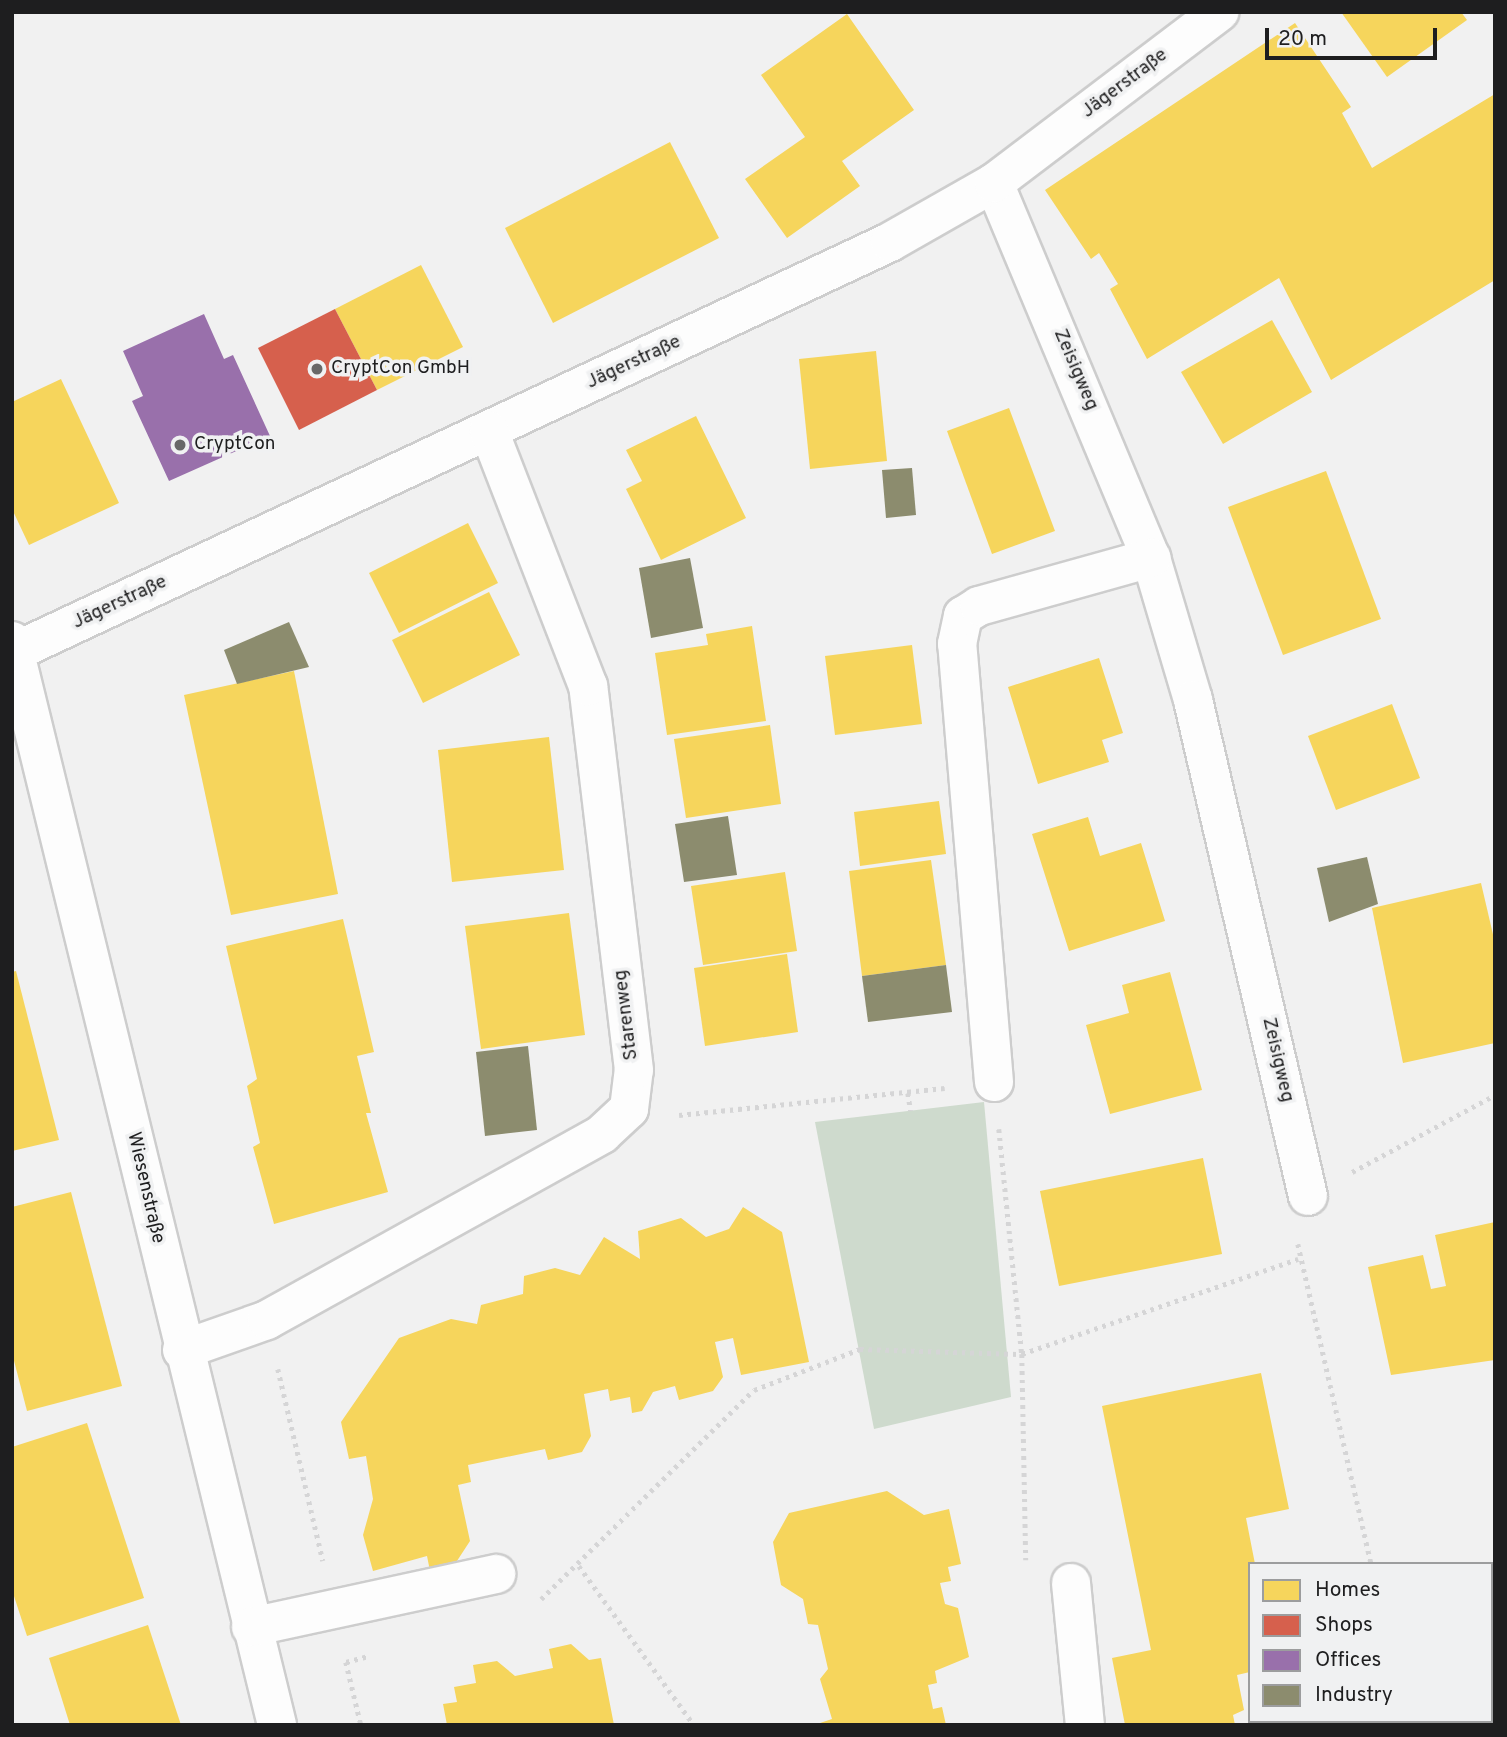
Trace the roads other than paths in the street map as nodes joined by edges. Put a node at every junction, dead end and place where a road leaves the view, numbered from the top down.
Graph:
1 (1219, 12) edge
2 (994, 183) junction
3 (489, 431) junction
4 (1151, 558) junction
5 (14, 648) edge
6 (994, 1082) road end
7 (1308, 1196) road end
8 (183, 1350) junction
9 (496, 1574) dead end
10 (1071, 1583) dead end
11 (251, 1627) junction
12 (277, 1725) edge
13 (1085, 1725) edge

1 - 2 street, Jägerstraße
2 - 3 street, Jägerstraße
2 - 4 street, Zeisigweg
3 - 5 street, Jägerstraße
3 - 8 street, Starenweg
4 - 6 street
4 - 7 street, Zeisigweg
5 - 8 street, Wiesenstraße
8 - 11 street, Wiesenstraße
9 - 11 street
10 - 13 street
11 - 12 street, Wiesenstraße

